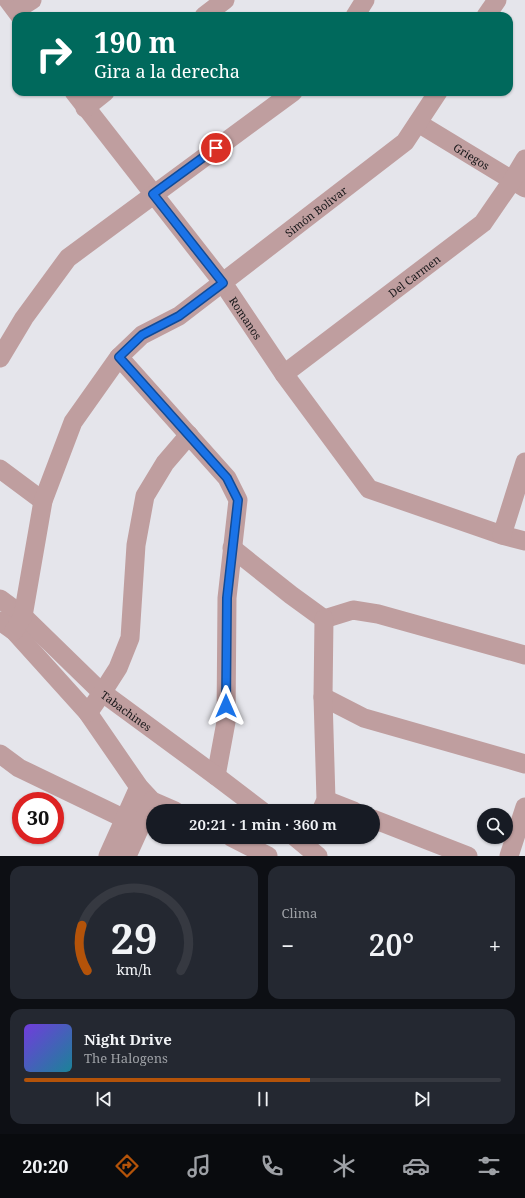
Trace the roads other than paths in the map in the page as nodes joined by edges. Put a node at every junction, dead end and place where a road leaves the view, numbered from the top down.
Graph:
1 (32, 0) edge
2 (225, 0) edge
3 (365, 0) edge
4 (496, 0) edge
5 (15, 9) edge
6 (209, 12) edge
7 (358, 12) edge
8 (488, 12) edge
9 (77, 96) edge
10 (100, 96) edge
11 (288, 96) edge
12 (435, 96) edge
13 (85, 108) junction
14 (418, 123) junction
15 (525, 159) edge
16 (518, 184) edge
17 (153, 194) junction
18 (223, 283) junction
19 (119, 357) junction
20 (0, 358) edge
21 (284, 374) junction
22 (189, 436) junction
23 (525, 462) edge
24 (0, 469) edge
25 (43, 501) junction
26 (502, 535) junction
27 (525, 541) edge
28 (232, 548) junction
29 (0, 599) edge
30 (324, 619) junction
31 (12, 623) edge
32 (525, 655) edge
33 (102, 693) junction
34 (324, 697) junction
35 (88, 713) junction
36 (0, 754) edge
37 (525, 764) edge
38 (216, 776) junction
39 (139, 787) junction
40 (152, 801) junction
41 (159, 804) edge
42 (253, 804) edge
43 (324, 804) edge
44 (525, 807) edge
45 (125, 819) junction
46 (380, 822) edge
47 (244, 844) edge
48 (108, 856) edge
49 (128, 856) edge
50 (268, 856) edge
51 (468, 856) edge
52 (508, 856) edge

1 - 5 street
2 - 6 street
3 - 7 street
4 - 8 street
9 - 13 street, Romanos
10 - 13 street
11 - 17 street
12 - 14 street, Simón Bolivar
13 - 17 street, Romanos
14 - 16 street, Griegos
14 - 18 street, Simón Bolivar
15 - 16 street, Del Carmen
16 - 21 street, Del Carmen
17 - 18 street, Romanos
17 - 20 street
18 - 19 street, Simón Bolivar
18 - 21 street, Romanos
19 - 22 street
19 - 25 street, Simón Bolivar
21 - 26 street, Romanos
22 - 28 street
22 - 33 street
23 - 26 street
24 - 25 street
25 - 31 street, Simón Bolivar
26 - 27 street
28 - 30 street
28 - 38 street
29 - 31 street, Tabachines
30 - 32 street
30 - 34 street
31 - 33 street, Tabachines
31 - 35 street, Tabachines
33 - 35 street
33 - 38 street, Tabachines
34 - 37 street
34 - 43 street
35 - 39 street, Tabachines
36 - 45 street
38 - 42 street, Tabachines
39 - 40 street, Tabachines
39 - 45 street
40 - 41 street, Tabachines
40 - 49 street
44 - 52 street
45 - 48 street
46 - 51 street
47 - 50 street

